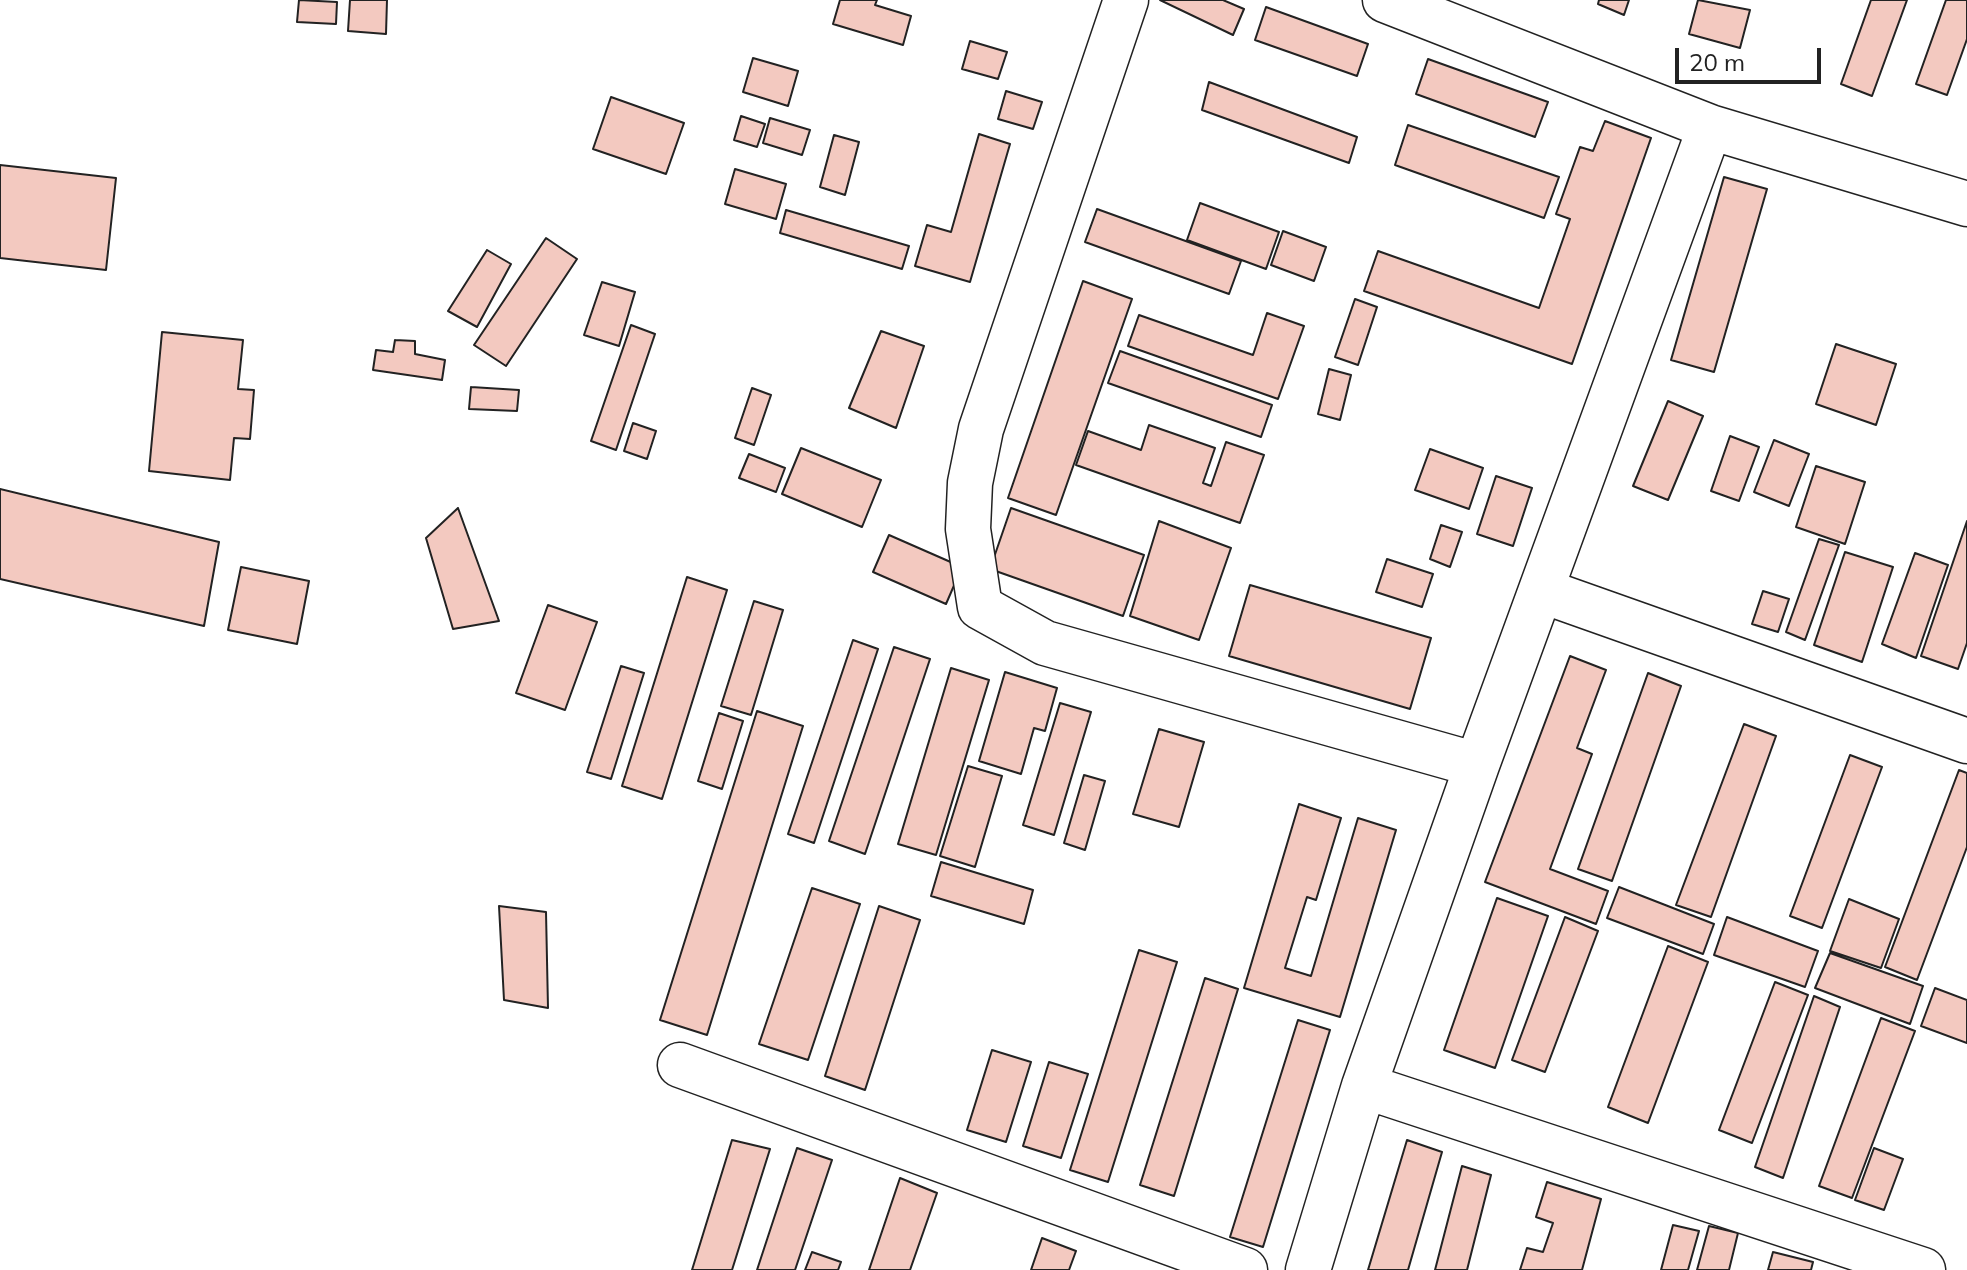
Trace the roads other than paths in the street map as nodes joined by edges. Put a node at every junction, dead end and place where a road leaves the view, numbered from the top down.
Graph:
1 (1126, 0) edge
2 (1385, 0) edge
3 (1710, 127) junction
4 (1967, 204) edge
5 (1543, 591) junction
6 (1967, 741) edge
7 (1477, 765) junction
8 (680, 1065) dead end
9 (1364, 1086) junction
10 (1245, 1270) edge
11 (1308, 1270) edge
12 (1923, 1270) edge

1 - 7 street
2 - 3 street
3 - 4 street
3 - 5 street
5 - 6 street
5 - 7 street
7 - 9 street
8 - 10 street
9 - 11 street
9 - 12 street

